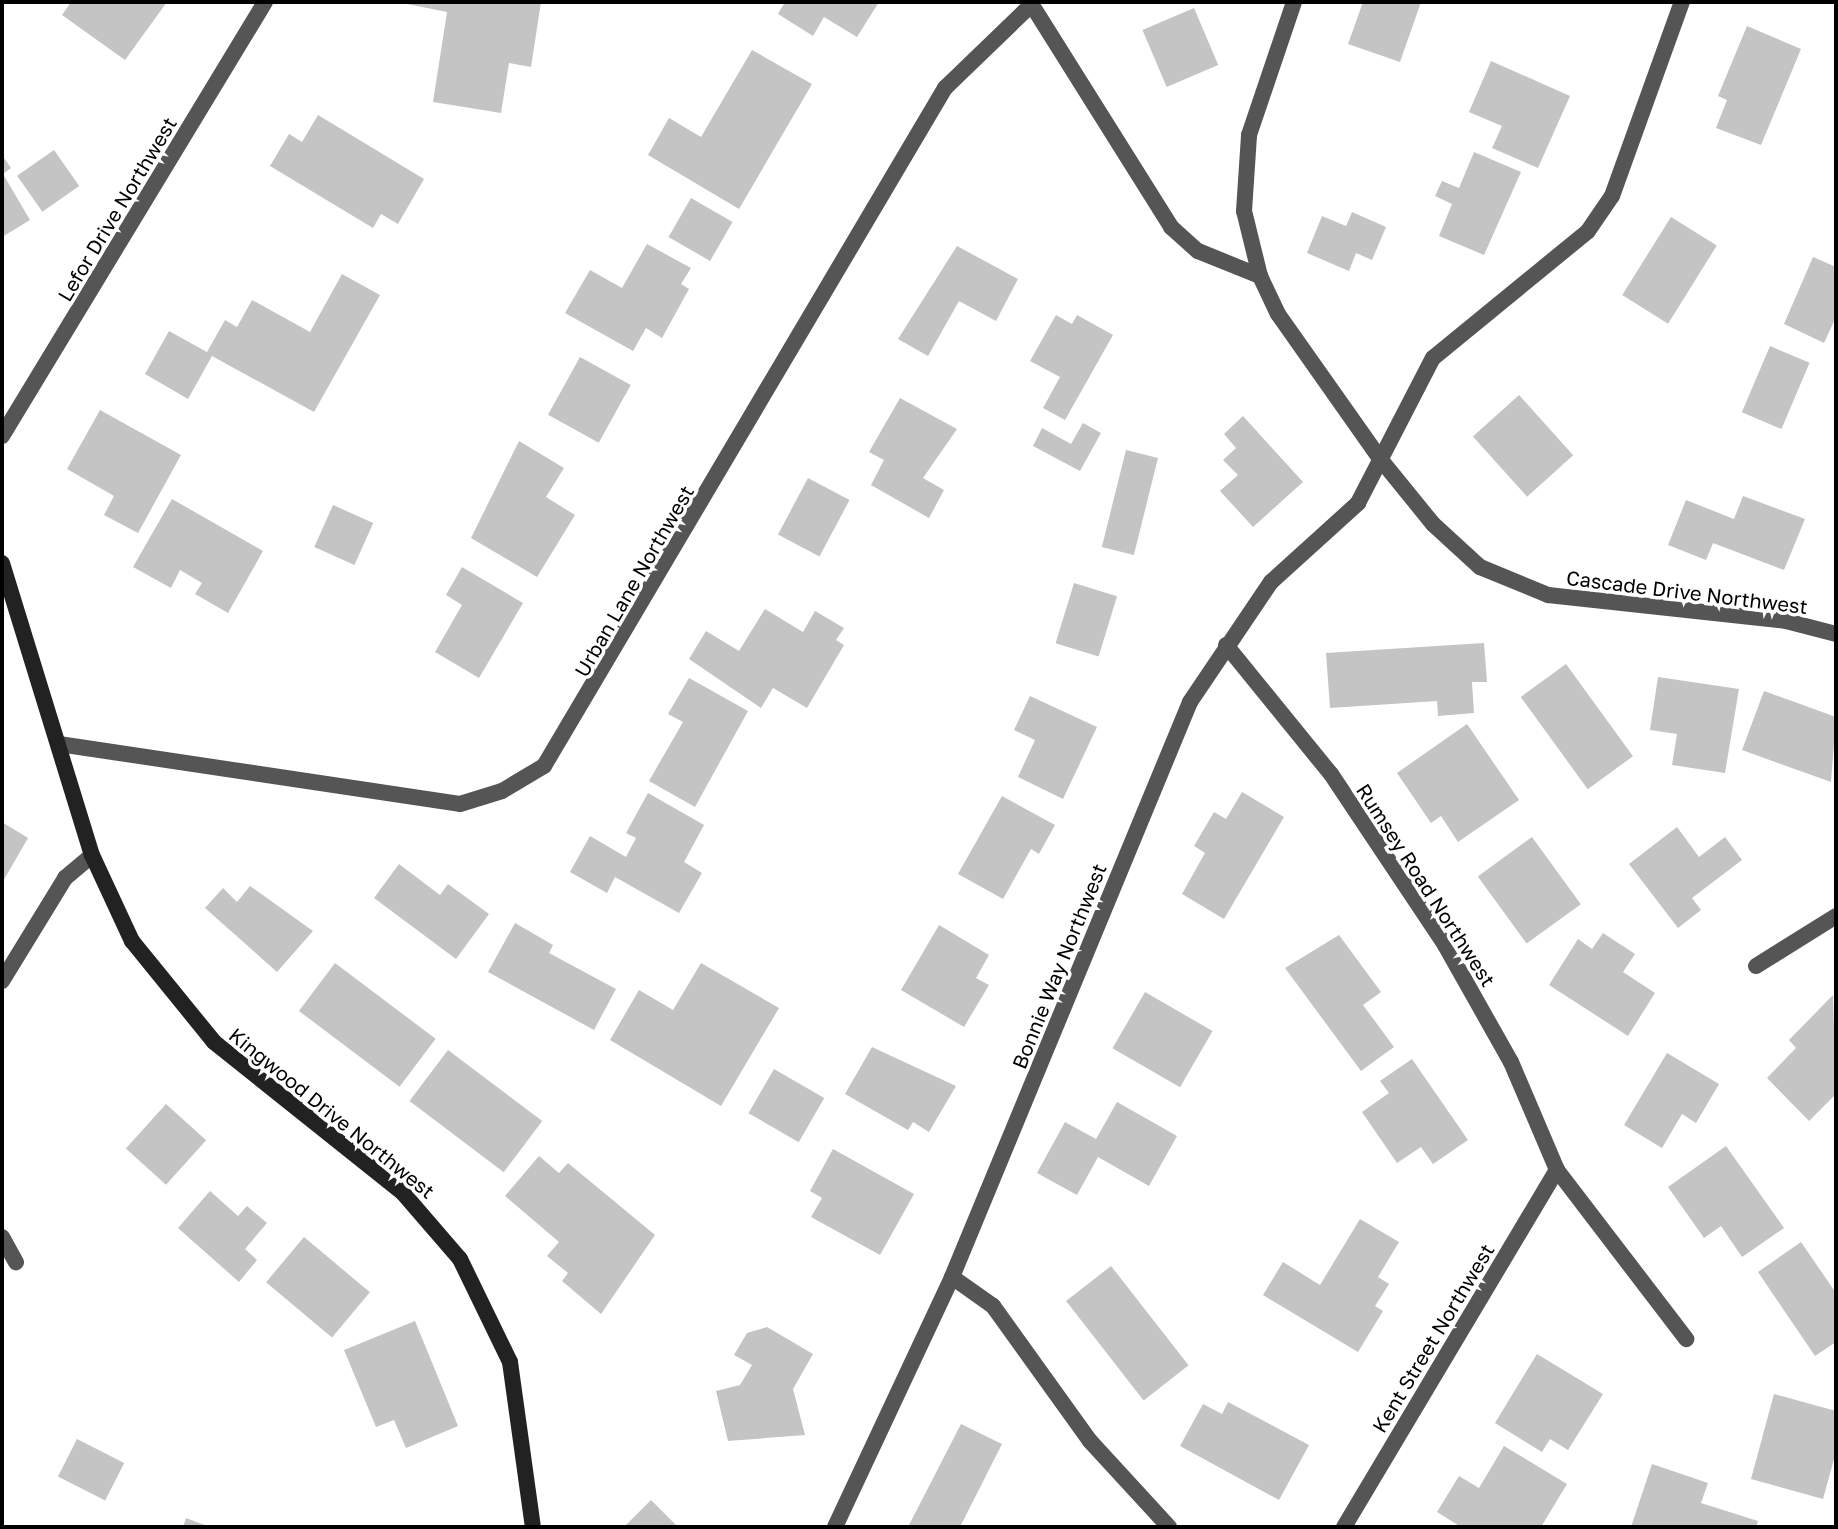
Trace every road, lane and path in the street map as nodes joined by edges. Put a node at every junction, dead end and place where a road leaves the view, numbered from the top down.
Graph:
1 (265, 2) edge
2 (1294, 2) edge
3 (1682, 2) edge
4 (1030, 3) edge
5 (1260, 276) junction
6 (2, 436) edge
7 (1381, 460) junction
8 (2, 563) edge
9 (1836, 634) edge
10 (1226, 645) junction
11 (59, 744) junction
12 (92, 855) junction
13 (1836, 916) edge
14 (1756, 966) dead end
15 (2, 981) edge
16 (1557, 1170) junction
17 (2, 1237) edge
18 (16, 1262) dead end
19 (952, 1277) junction
20 (1686, 1339) dead end
21 (533, 1527) edge
22 (835, 1527) edge
23 (1169, 1527) edge
24 (1344, 1527) edge

1 - 6 street, Lefor Drive Northwest
2 - 5 street, Cascade Drive Northwest
3 - 7 street
4 - 5 street
4 - 11 street, Urban Lane Northwest
5 - 7 street, Cascade Drive Northwest
7 - 9 street, Cascade Drive Northwest
7 - 10 street, Bonnie Way Northwest
8 - 11 street, Kingwood Drive Northwest
10 - 16 street, Rumsey Road Northwest
10 - 19 street, Bonnie Way Northwest
11 - 12 street, Kingwood Drive Northwest
12 - 15 street
12 - 21 street, Kingwood Drive Northwest
13 - 14 street
16 - 20 street, Rumsey Road Northwest
16 - 24 street, Kent Street Northwest
17 - 18 street
19 - 22 street, Bonnie Way Northwest
19 - 23 street

